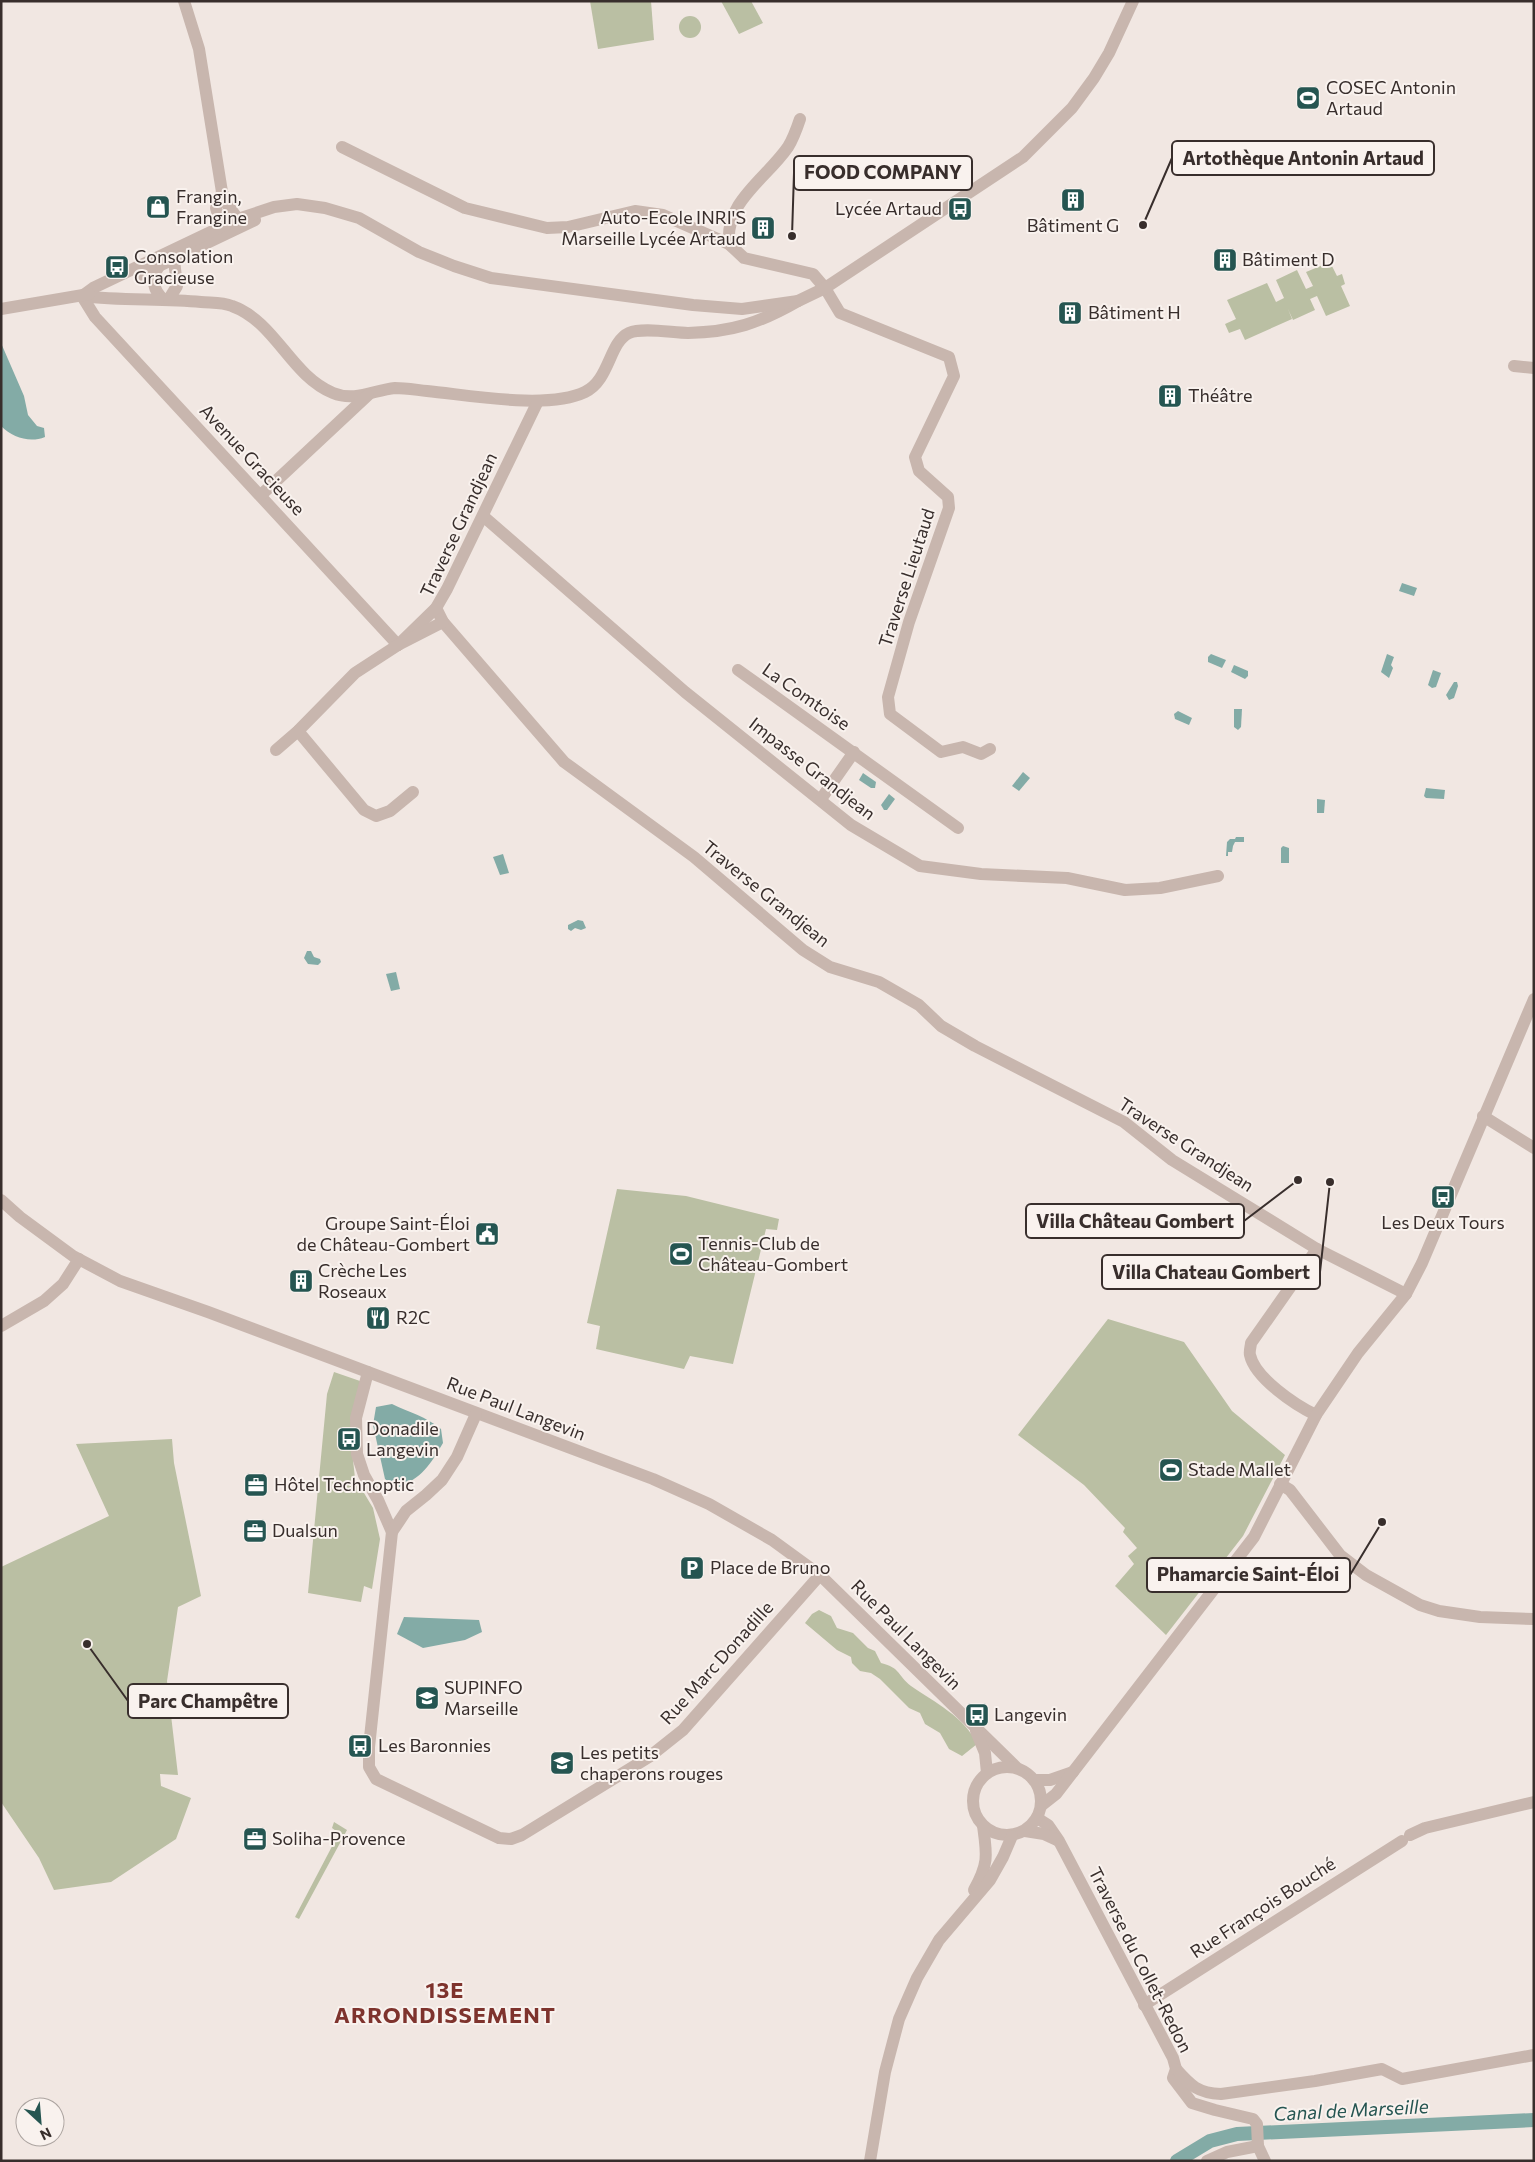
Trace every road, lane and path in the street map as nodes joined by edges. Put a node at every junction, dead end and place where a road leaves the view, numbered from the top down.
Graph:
1 (184, 1) edge
2 (1133, 1) edge
3 (800, 119) dead end
4 (342, 147) dead end
5 (222, 192) junction
6 (297, 204) junction
7 (238, 218) junction
8 (221, 226) junction
9 (729, 244) junction
10 (174, 260) junction
11 (157, 264) junction
12 (176, 277) junction
13 (825, 288) junction
14 (82, 296) junction
15 (166, 299) junction
16 (798, 301) junction
17 (205, 303) junction
18 (1, 309) edge
19 (1514, 366) dead end
20 (1534, 368) edge
21 (368, 395) junction
22 (538, 401) junction
23 (261, 495) junction
24 (483, 516) junction
25 (436, 608) junction
26 (443, 622) junction
27 (398, 645) junction
28 (738, 670) dead end
29 (298, 730) junction
30 (990, 749) dead end
31 (276, 750) dead end
32 (854, 752) junction
33 (413, 792) dead end
34 (821, 799) junction
35 (958, 828) dead end
36 (1218, 876) dead end
37 (1534, 999) edge
38 (1483, 1116) junction
39 (1534, 1148) edge
40 (1, 1200) edge
41 (1317, 1248) junction
42 (79, 1259) junction
43 (1406, 1294) junction
44 (1, 1326) edge
45 (368, 1372) junction
46 (476, 1414) junction
47 (1316, 1415) junction
48 (1280, 1484) junction
49 (392, 1532) junction
50 (820, 1575) junction
51 (1534, 1619) edge
52 (973, 1725) junction
53 (1016, 1767) junction
54 (1073, 1772) junction
55 (987, 1773) junction
56 (1034, 1780) junction
57 (1534, 1802) edge
58 (1042, 1805) junction
59 (1037, 1818) junction
60 (983, 1826) junction
61 (1025, 1831) junction
62 (1012, 1836) junction
63 (1059, 1841) junction
64 (962, 1911) junction
65 (1144, 2005) junction
66 (1534, 2055) edge
67 (1176, 2069) junction
68 (1258, 2146) junction
69 (870, 2161) edge
70 (1207, 2161) edge
71 (1265, 2161) edge

1 - 5 street
2 - 13 street
3 - 9 street
4 - 9 street
5 - 7 street
5 - 8 street
6 - 7 street
6 - 10 street
6 - 16 street
7 - 8 street
8 - 11 street
9 - 13 street
10 - 11 street
10 - 12 street
11 - 12 street
11 - 14 street
11 - 15 street
12 - 15 street
12 - 17 street
13 - 16 street
13 - 30 street, Traverse Lieutaud
14 - 15 street
14 - 18 street
14 - 23 street, Avenue Gracieuse
15 - 17 street
16 - 22 street
17 - 21 street
19 - 20 street
21 - 22 street
21 - 23 street
22 - 24 street, Traverse Grandjean
23 - 27 street, Avenue Gracieuse
24 - 25 street, Traverse Grandjean
24 - 34 street, Impasse Grandjean
25 - 26 street, Traverse Grandjean
25 - 27 street
26 - 27 street
26 - 41 street, Traverse Grandjean
27 - 29 street
28 - 32 street, La Comtoise
29 - 31 street
29 - 33 street
32 - 34 street, La Comtoise
32 - 35 street, La Comtoise
34 - 36 street, Impasse Grandjean
37 - 38 street
38 - 39 street
38 - 43 street
40 - 42 street, Rue Paul Langevin
41 - 43 street, Traverse Grandjean
41 - 47 street
42 - 44 street
42 - 45 street, Rue Paul Langevin
43 - 47 street
45 - 46 street, Rue Paul Langevin
45 - 49 street, Rue Marc Donadille
46 - 49 street, Rue Marc Donadille
46 - 50 street, Rue Paul Langevin
47 - 48 street
48 - 51 street
48 - 54 street
49 - 50 street, Rue Marc Donadille
50 - 52 street, Rue Paul Langevin
52 - 53 street, Rue Paul Langevin
52 - 55 street, Rue Paul Langevin
53 - 55 street
53 - 56 street
54 - 56 street
54 - 58 street
55 - 60 street
56 - 58 street
57 - 65 street, Rue François Bouché
58 - 59 street
59 - 61 street
59 - 63 street, Traverse du Collet-Redon
60 - 62 street
60 - 64 street
61 - 62 street
61 - 63 street
62 - 64 street
63 - 65 street, Traverse du Collet-Redon
64 - 69 street
65 - 67 street, Traverse du Collet-Redon
66 - 67 street
67 - 68 street, Traverse du Collet-Redon
68 - 70 street
68 - 71 street, Traverse du Collet-Redon

